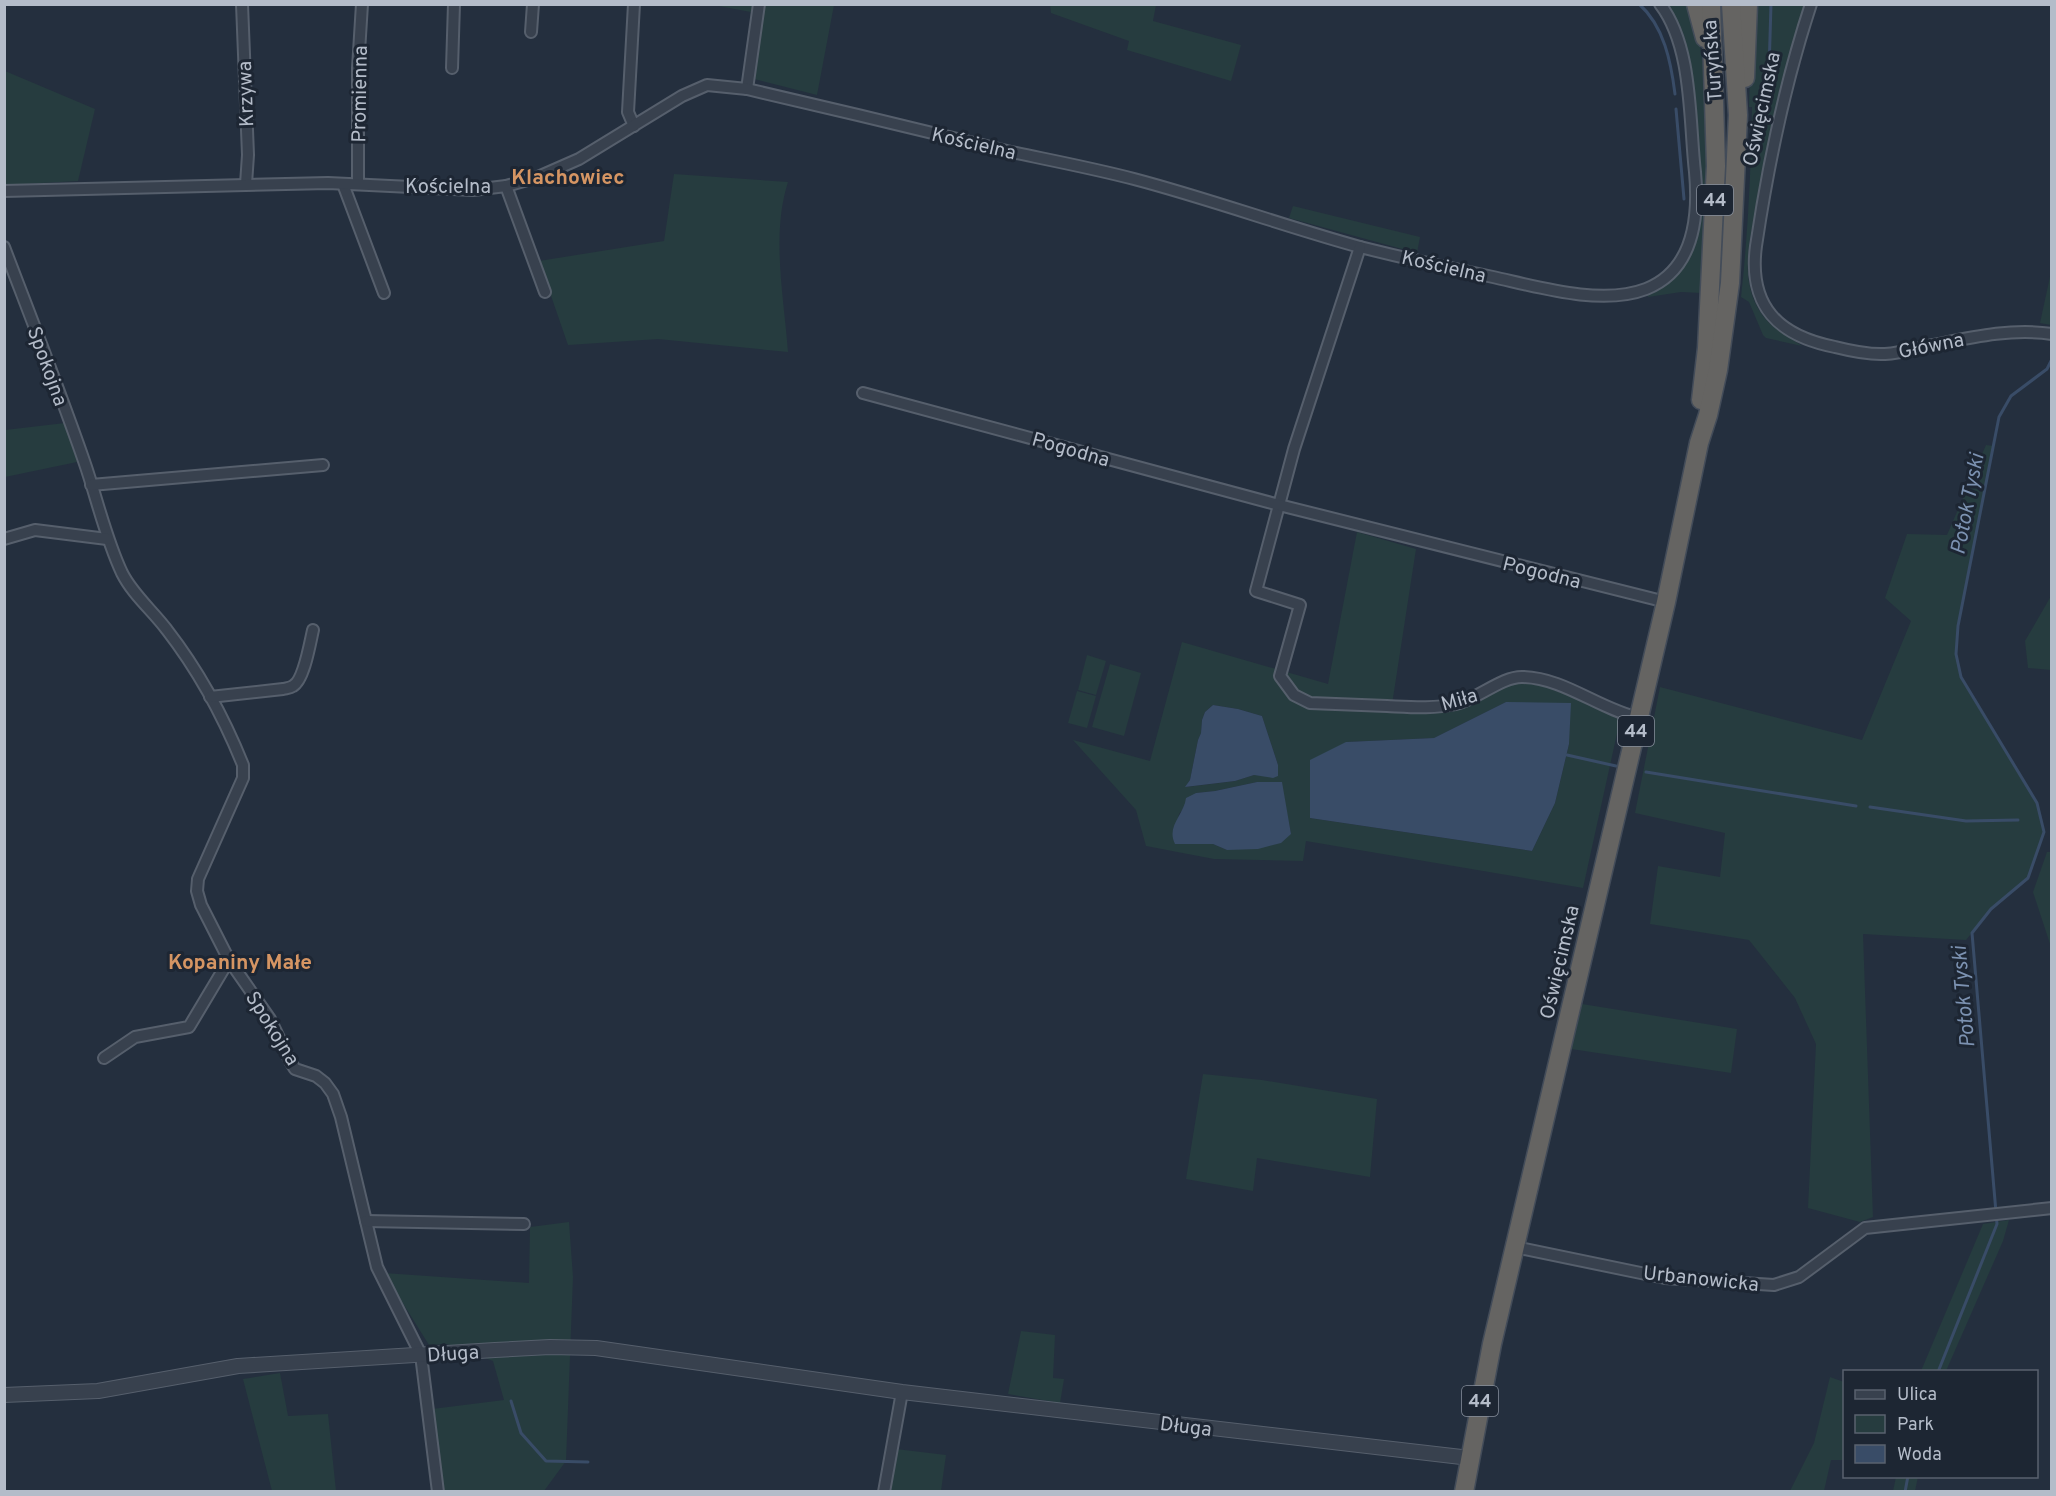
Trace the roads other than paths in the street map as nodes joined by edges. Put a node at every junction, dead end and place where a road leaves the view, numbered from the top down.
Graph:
1 (242, 4) edge
2 (362, 4) edge
3 (454, 4) edge
4 (533, 4) edge
5 (634, 4) edge
6 (759, 4) edge
7 (1660, 4) edge
8 (1696, 4) edge
9 (1711, 4) edge
10 (1731, 4) edge
11 (1748, 4) edge
12 (1811, 4) edge
13 (531, 32) dead end
14 (452, 68) dead end
15 (747, 89) junction
16 (1714, 94) junction
17 (1738, 116) junction
18 (634, 126) junction
19 (246, 184) junction
20 (343, 184) junction
21 (358, 184) junction
22 (506, 186) junction
23 (4, 191) edge
24 (4, 247) edge
25 (1360, 247) junction
26 (545, 292) dead end
27 (384, 293) dead end
28 (2047, 333) edge
29 (1812, 342) joint
30 (863, 393) dead end
31 (1699, 444) junction
32 (323, 465) dead end
33 (91, 485) junction
34 (1278, 505) junction
35 (4, 539) edge
36 (107, 539) junction
37 (1666, 602) junction
38 (313, 630) dead end
39 (210, 697) junction
40 (1639, 718) junction
41 (229, 960) junction
42 (104, 1058) dead end
43 (2052, 1208) edge
44 (366, 1221) junction
45 (524, 1224) dead end
46 (1515, 1247) junction
47 (421, 1355) junction
48 (902, 1392) junction
49 (4, 1395) edge
50 (1470, 1458) junction
51 (438, 1491) edge
52 (884, 1491) edge
53 (1464, 1491) edge

1 - 19 street, Krzywa
2 - 21 street, Promienna
3 - 14 street
4 - 13 street
5 - 18 street
6 - 15 street
7 - 25 street, Kościelna
8 - 16 highway
9 - 16 highway, Turyńska / 44
10 - 17 highway, Turyńska / 44
11 - 17 highway
12 - 29 street, Oświęcimska
15 - 18 street, Kościelna
15 - 25 street, Kościelna
16 - 31 highway, Oświęcimska / 44
17 - 31 highway, Oświęcimska / 44
18 - 22 street, Kościelna
19 - 20 street, Kościelna
19 - 23 street, Kościelna
20 - 21 street, Kościelna
20 - 27 street
21 - 22 street, Kościelna
22 - 26 street
24 - 33 street, Spokojna
25 - 34 street
28 - 29 street, Główna
30 - 34 street, Pogodna
31 - 37 highway, Oświęcimska / 44
32 - 33 street
33 - 36 street, Spokojna
34 - 37 street, Pogodna
34 - 40 street, Miła
35 - 36 street
36 - 39 street, Spokojna
37 - 40 highway, Oświęcimska / 44
38 - 39 street
39 - 41 street, Spokojna
40 - 46 highway, Oświęcimska / 44
41 - 42 street
41 - 44 street, Spokojna
43 - 46 street, Urbanowicka
44 - 45 street
44 - 47 street, Spokojna
46 - 50 highway, Oświęcimska / 44
47 - 48 street, Długa
47 - 49 street, Długa
47 - 51 street, Spokojna
48 - 50 street, Długa
48 - 52 street
50 - 53 highway, Oświęcimska / 44

